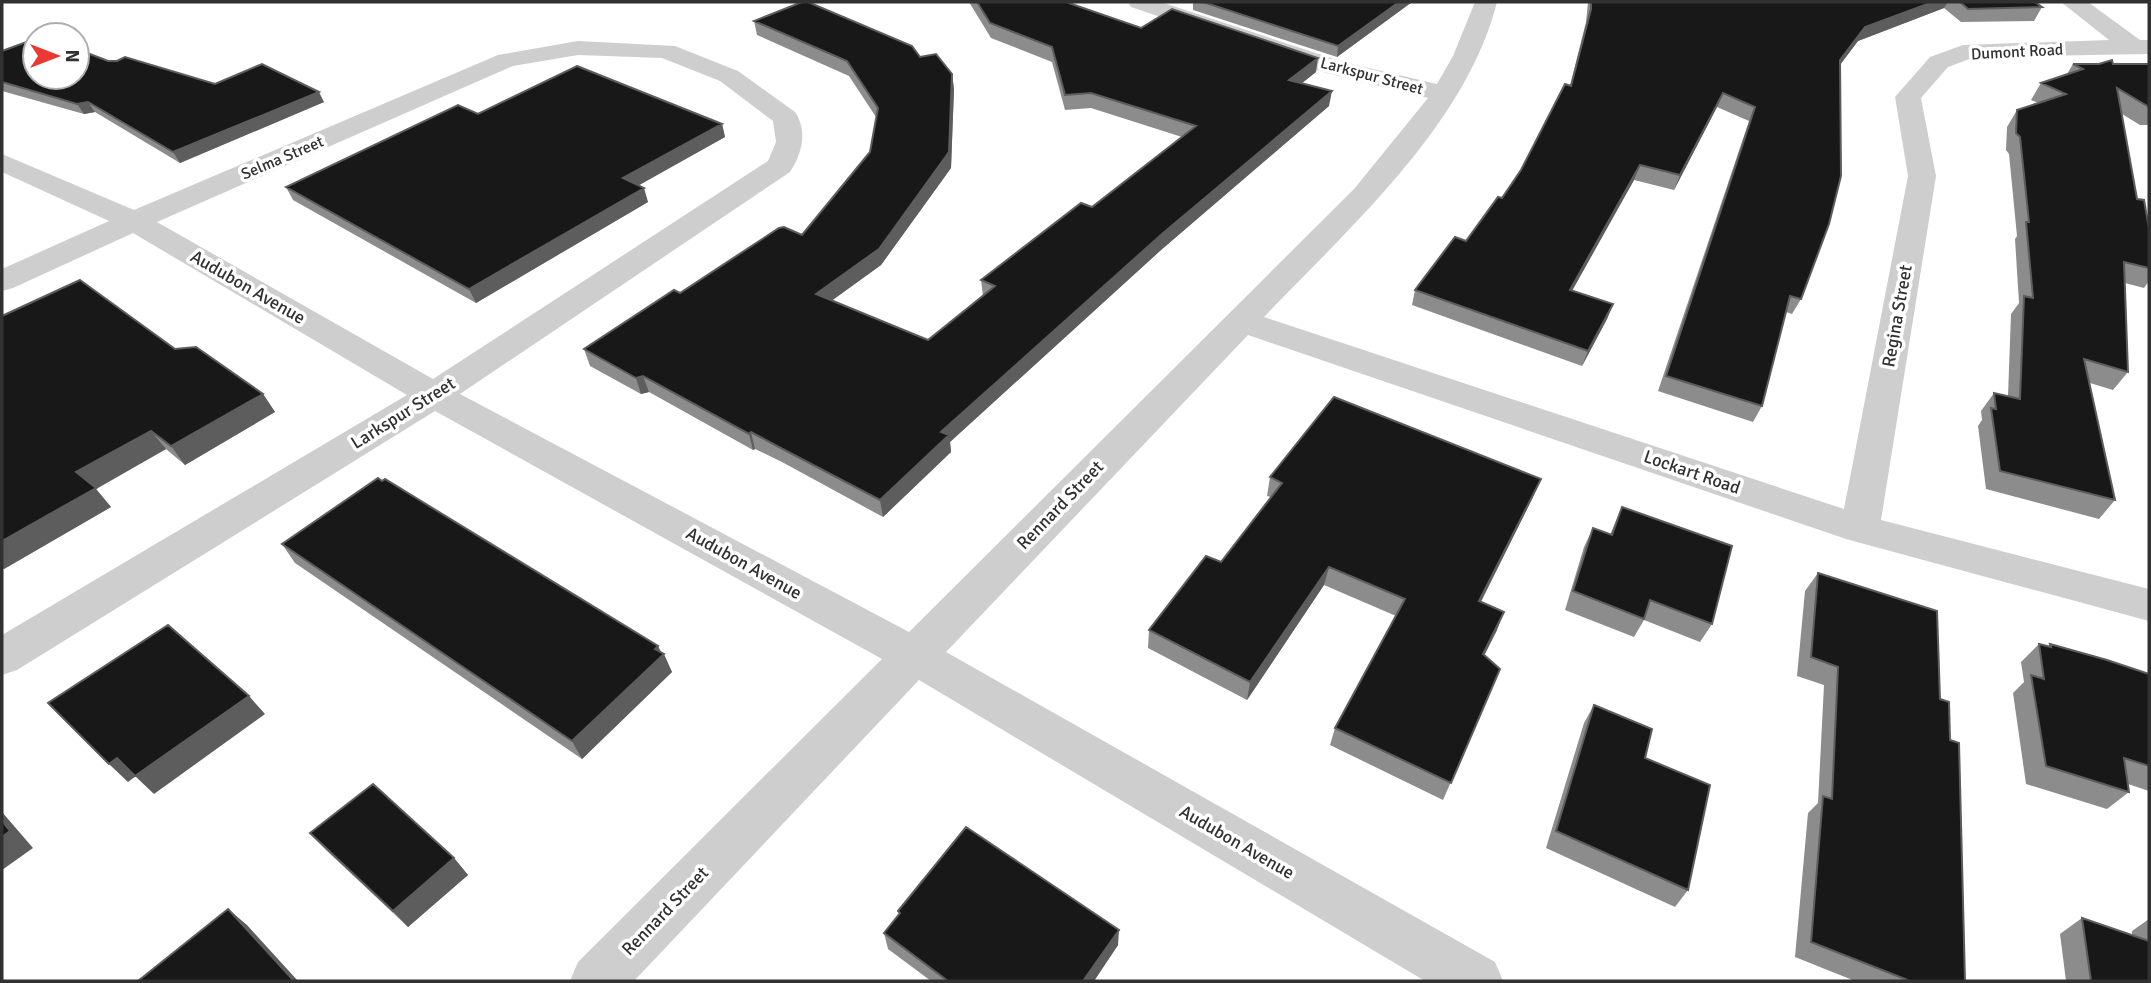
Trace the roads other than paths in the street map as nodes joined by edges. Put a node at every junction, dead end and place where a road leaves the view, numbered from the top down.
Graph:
1 (1139, 2) edge
2 (1486, 2) edge
3 (2073, 2) edge
4 (2142, 47) edge
5 (567, 50) joint
6 (1445, 94) junction
7 (1909, 103) joint
8 (2, 162) edge
9 (134, 221) junction
10 (2, 281) edge
11 (1241, 321) junction
12 (435, 395) junction
13 (1860, 528) junction
14 (2149, 605) edge
15 (913, 655) junction
16 (2, 657) edge
17 (597, 981) edge
18 (1476, 981) edge

1 - 6 street, Larkspur Street
2 - 6 street, Rennard Street
3 - 4 street
4 - 7 street, Dumont Road
5 - 9 street, Selma Street
5 - 12 street, Larkspur Street
6 - 11 street, Rennard Street
7 - 13 street, Regina Street
8 - 9 street, Audubon Avenue
9 - 10 street, Selma Street
9 - 12 street, Audubon Avenue
11 - 13 street, Lockart Road
11 - 15 street, Rennard Street
12 - 15 street, Audubon Avenue
12 - 16 street, Larkspur Street
13 - 14 street, Lockart Road
15 - 17 street, Rennard Street
15 - 18 street, Audubon Avenue

